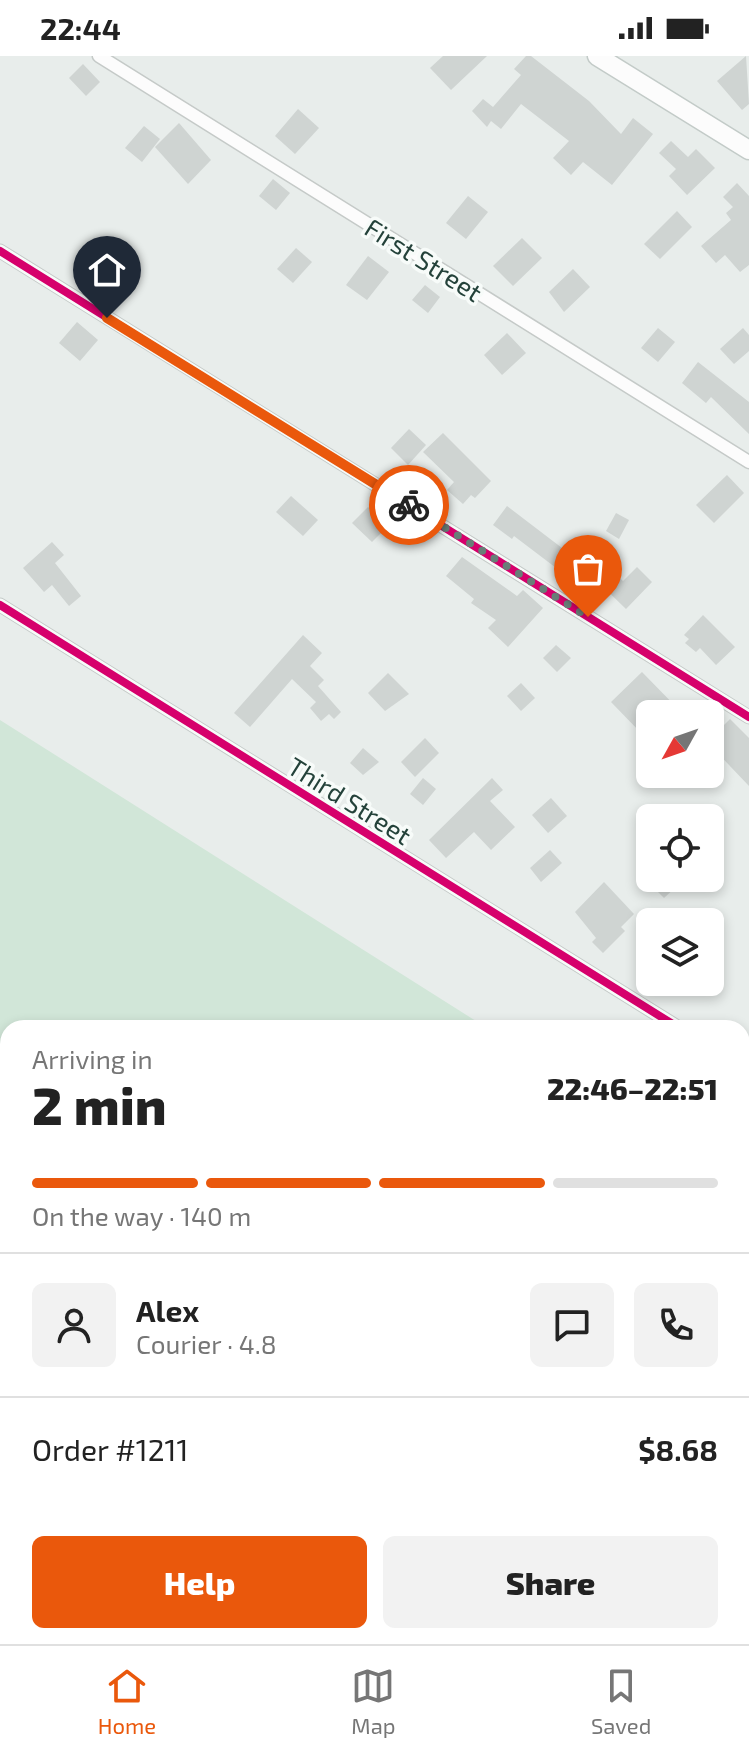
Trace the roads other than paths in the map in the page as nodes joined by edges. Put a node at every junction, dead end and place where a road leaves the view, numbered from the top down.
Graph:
1 (99, 56) edge
2 (597, 56) edge
3 (749, 150) edge
4 (0, 251) edge
5 (749, 462) edge
6 (0, 605) edge
7 (749, 717) edge
8 (666, 1020) edge

1 - 5 street, First Street
2 - 3 main road
4 - 7 street
6 - 8 street, Third Street

